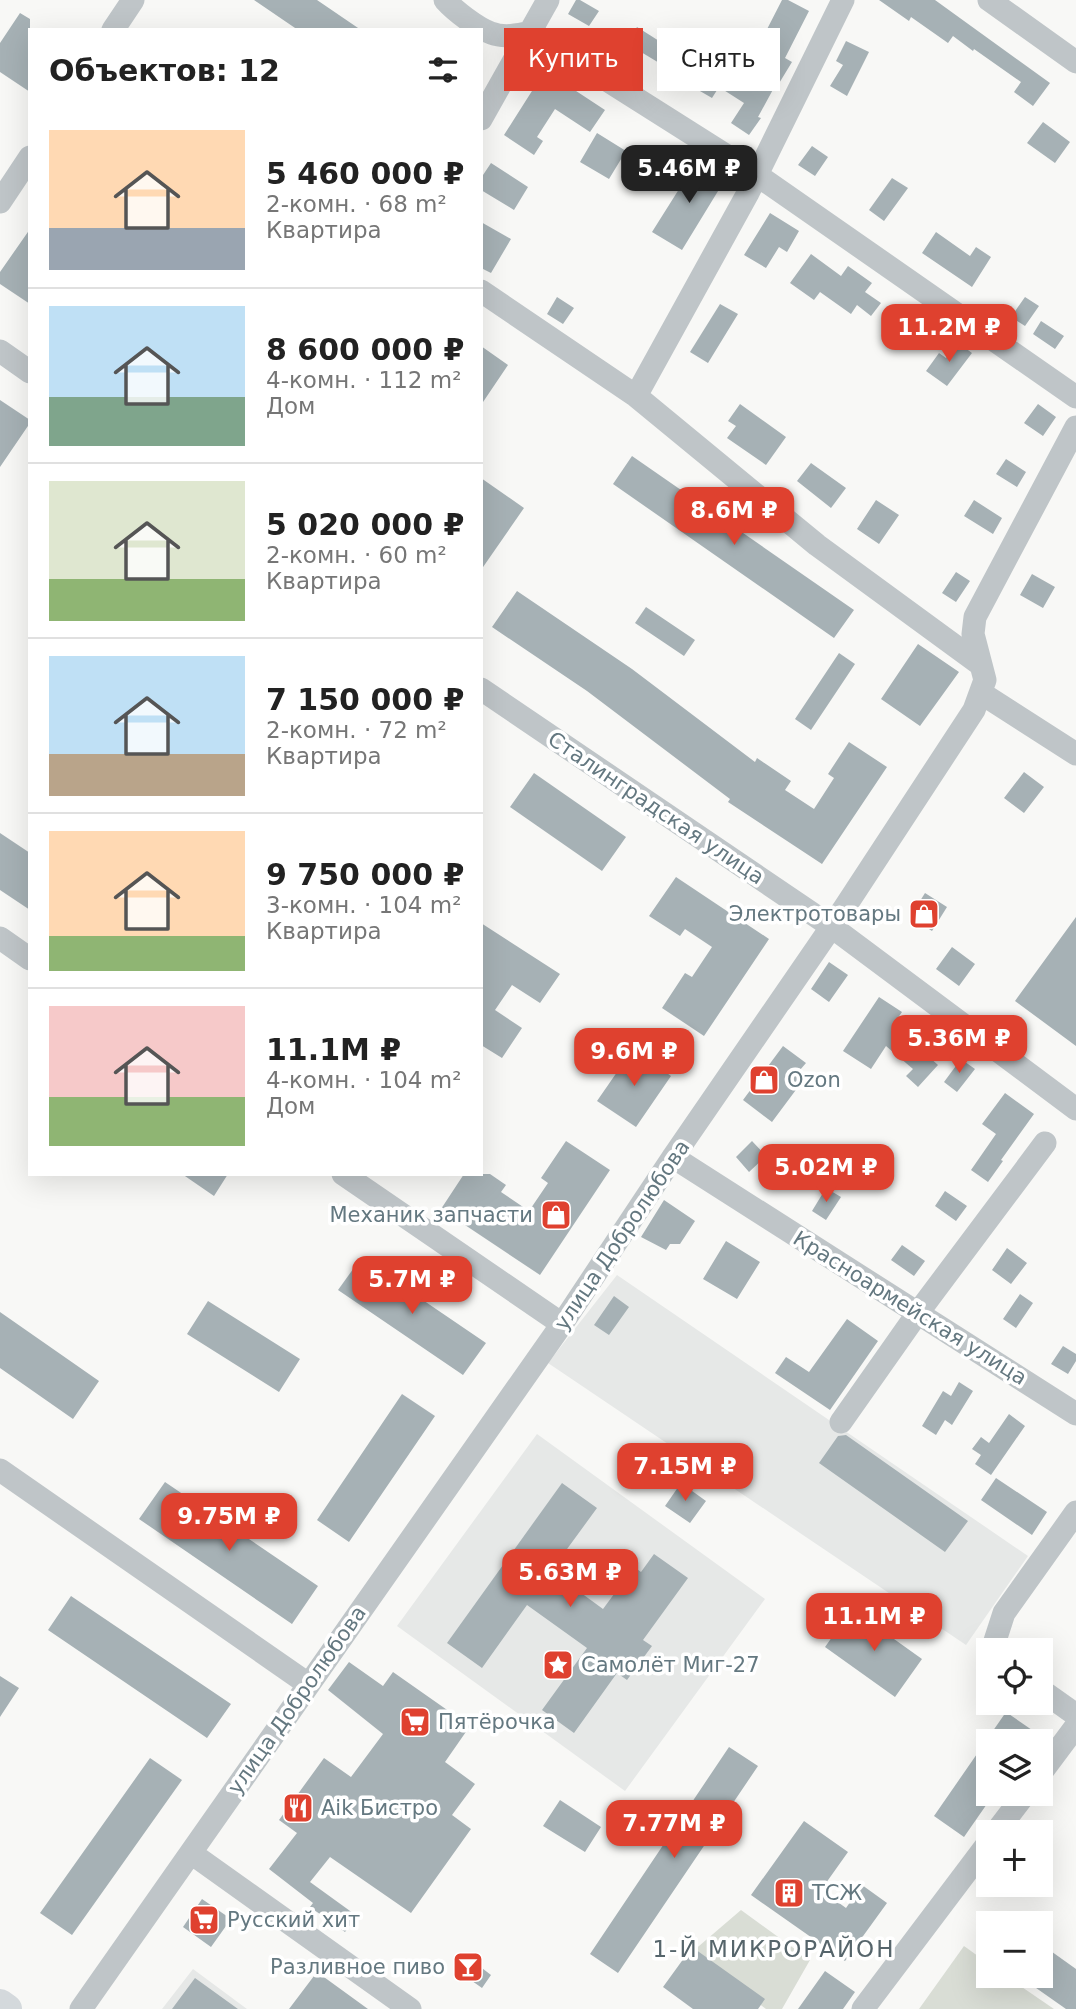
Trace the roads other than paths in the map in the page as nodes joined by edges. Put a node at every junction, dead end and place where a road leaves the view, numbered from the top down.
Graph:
1 (133, 0) edge
2 (445, 0) edge
3 (548, 0) edge
4 (843, 0) edge
5 (989, 0) edge
6 (114, 28) edge
7 (533, 28) edge
8 (504, 35) edge
9 (1076, 62) edge
10 (504, 80) edge
11 (624, 91) edge
12 (483, 116) edge
13 (28, 160) edge
14 (757, 175) junction
15 (0, 202) edge
16 (483, 292) edge
17 (0, 351) edge
18 (28, 371) edge
19 (636, 396) junction
20 (1076, 397) edge
21 (1076, 427) edge
22 (981, 665) junction
23 (483, 690) edge
24 (981, 693) junction
25 (1076, 754) edge
26 (832, 927) junction
27 (0, 938) edge
28 (28, 958) edge
29 (1075, 1106) edge
30 (1045, 1143) dead end
31 (673, 1157) junction
32 (346, 1176) edge
33 (917, 1314) junction
34 (562, 1324) junction
35 (1076, 1414) edge
36 (841, 1422) dead end
37 (0, 1470) edge
38 (1076, 1512) edge
39 (996, 1638) edge
40 (308, 1684) junction
41 (1053, 1699) edge
42 (1076, 1715) edge
43 (1076, 1726) edge
44 (1053, 1757) edge
45 (1017, 1806) edge
46 (1005, 1820) edge
47 (191, 1853) junction
48 (976, 1859) edge
49 (0, 2004) edge
50 (6, 2009) edge
51 (81, 2009) edge
52 (410, 2009) edge
53 (863, 2009) edge

1 - 6 street
2 - 8 street
3 - 7 street
4 - 14 street
5 - 9 street
10 - 12 street
11 - 14 street
13 - 15 street
14 - 19 street
14 - 20 street
16 - 19 street
17 - 18 street
19 - 22 street
21 - 22 street, улица Добролюбова
22 - 24 street, улица Добролюбова
23 - 26 street, Сталинградская улица
24 - 25 street
24 - 26 street, улица Добролюбова
26 - 29 street, Сталинградская улица
26 - 31 street, улица Добролюбова
27 - 28 street
30 - 33 street
31 - 33 street, Красноармейская улица
31 - 34 street, улица Добролюбова
32 - 34 street
33 - 35 street, Красноармейская улица
33 - 36 street
34 - 40 street, улица Добролюбова
37 - 40 street
38 - 39 street
40 - 47 street, улица Добролюбова
41 - 42 street
43 - 44 street
45 - 46 street
47 - 51 street, улица Добролюбова
47 - 52 street
48 - 53 street
49 - 50 main road

